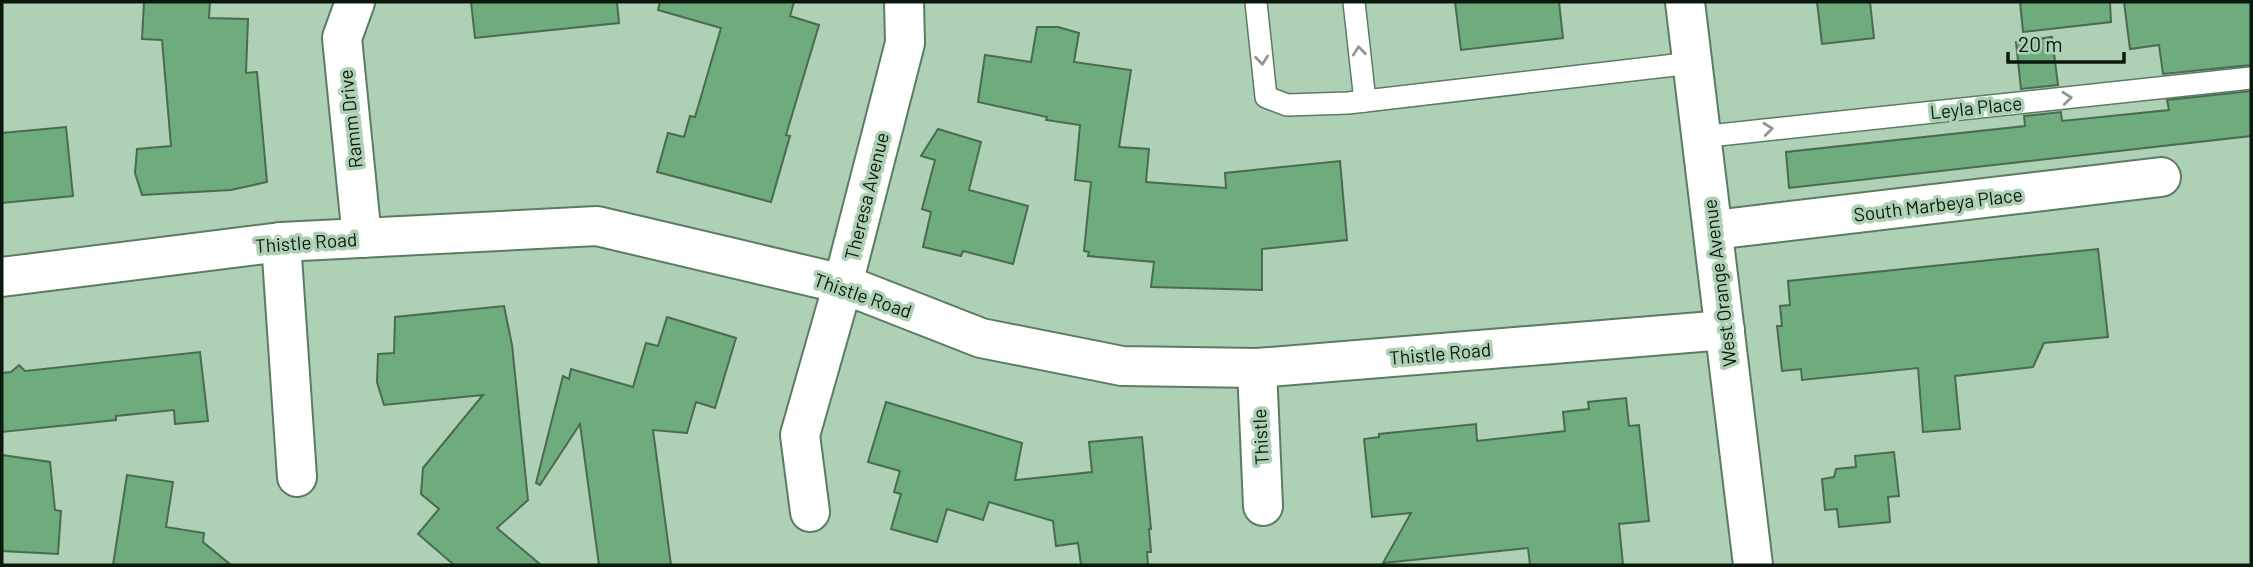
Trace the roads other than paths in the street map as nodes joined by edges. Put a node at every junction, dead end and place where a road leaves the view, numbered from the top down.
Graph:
1 (355, 2) edge
2 (904, 2) edge
3 (1256, 2) edge
4 (1354, 2) edge
5 (1685, 2) edge
6 (1692, 63) junction
7 (2251, 78) edge
8 (1365, 101) junction
9 (1700, 136) junction
10 (2161, 177) dead end
11 (1714, 230) junction
12 (362, 237) junction
13 (281, 242) junction
14 (2, 277) edge
15 (843, 284) junction
16 (1725, 330) junction
17 (1257, 368) junction
18 (298, 477) dead end
19 (1263, 506) dead end
20 (810, 512) dead end
21 (1753, 565) edge

1 - 12 street, Ramm Drive
2 - 15 street, Theresa Avenue
3 -> 8 lane
8 -> 4 lane
5 - 6 street, West Orange Avenue
6 - 8 lane
6 - 9 street, West Orange Avenue
9 -> 7 lane, Leyla Place
9 - 11 street, West Orange Avenue
10 - 11 street, South Marbeya Place
11 - 16 street, West Orange Avenue
12 - 13 street, Thistle Road
12 - 15 street, Thistle Road
13 - 14 street, Thistle Road
13 - 18 street
15 - 17 street, Thistle Road
15 - 20 street, Theresa Avenue
16 - 17 street, Thistle Road
16 - 21 street, West Orange Avenue
17 - 19 street, Thistle

